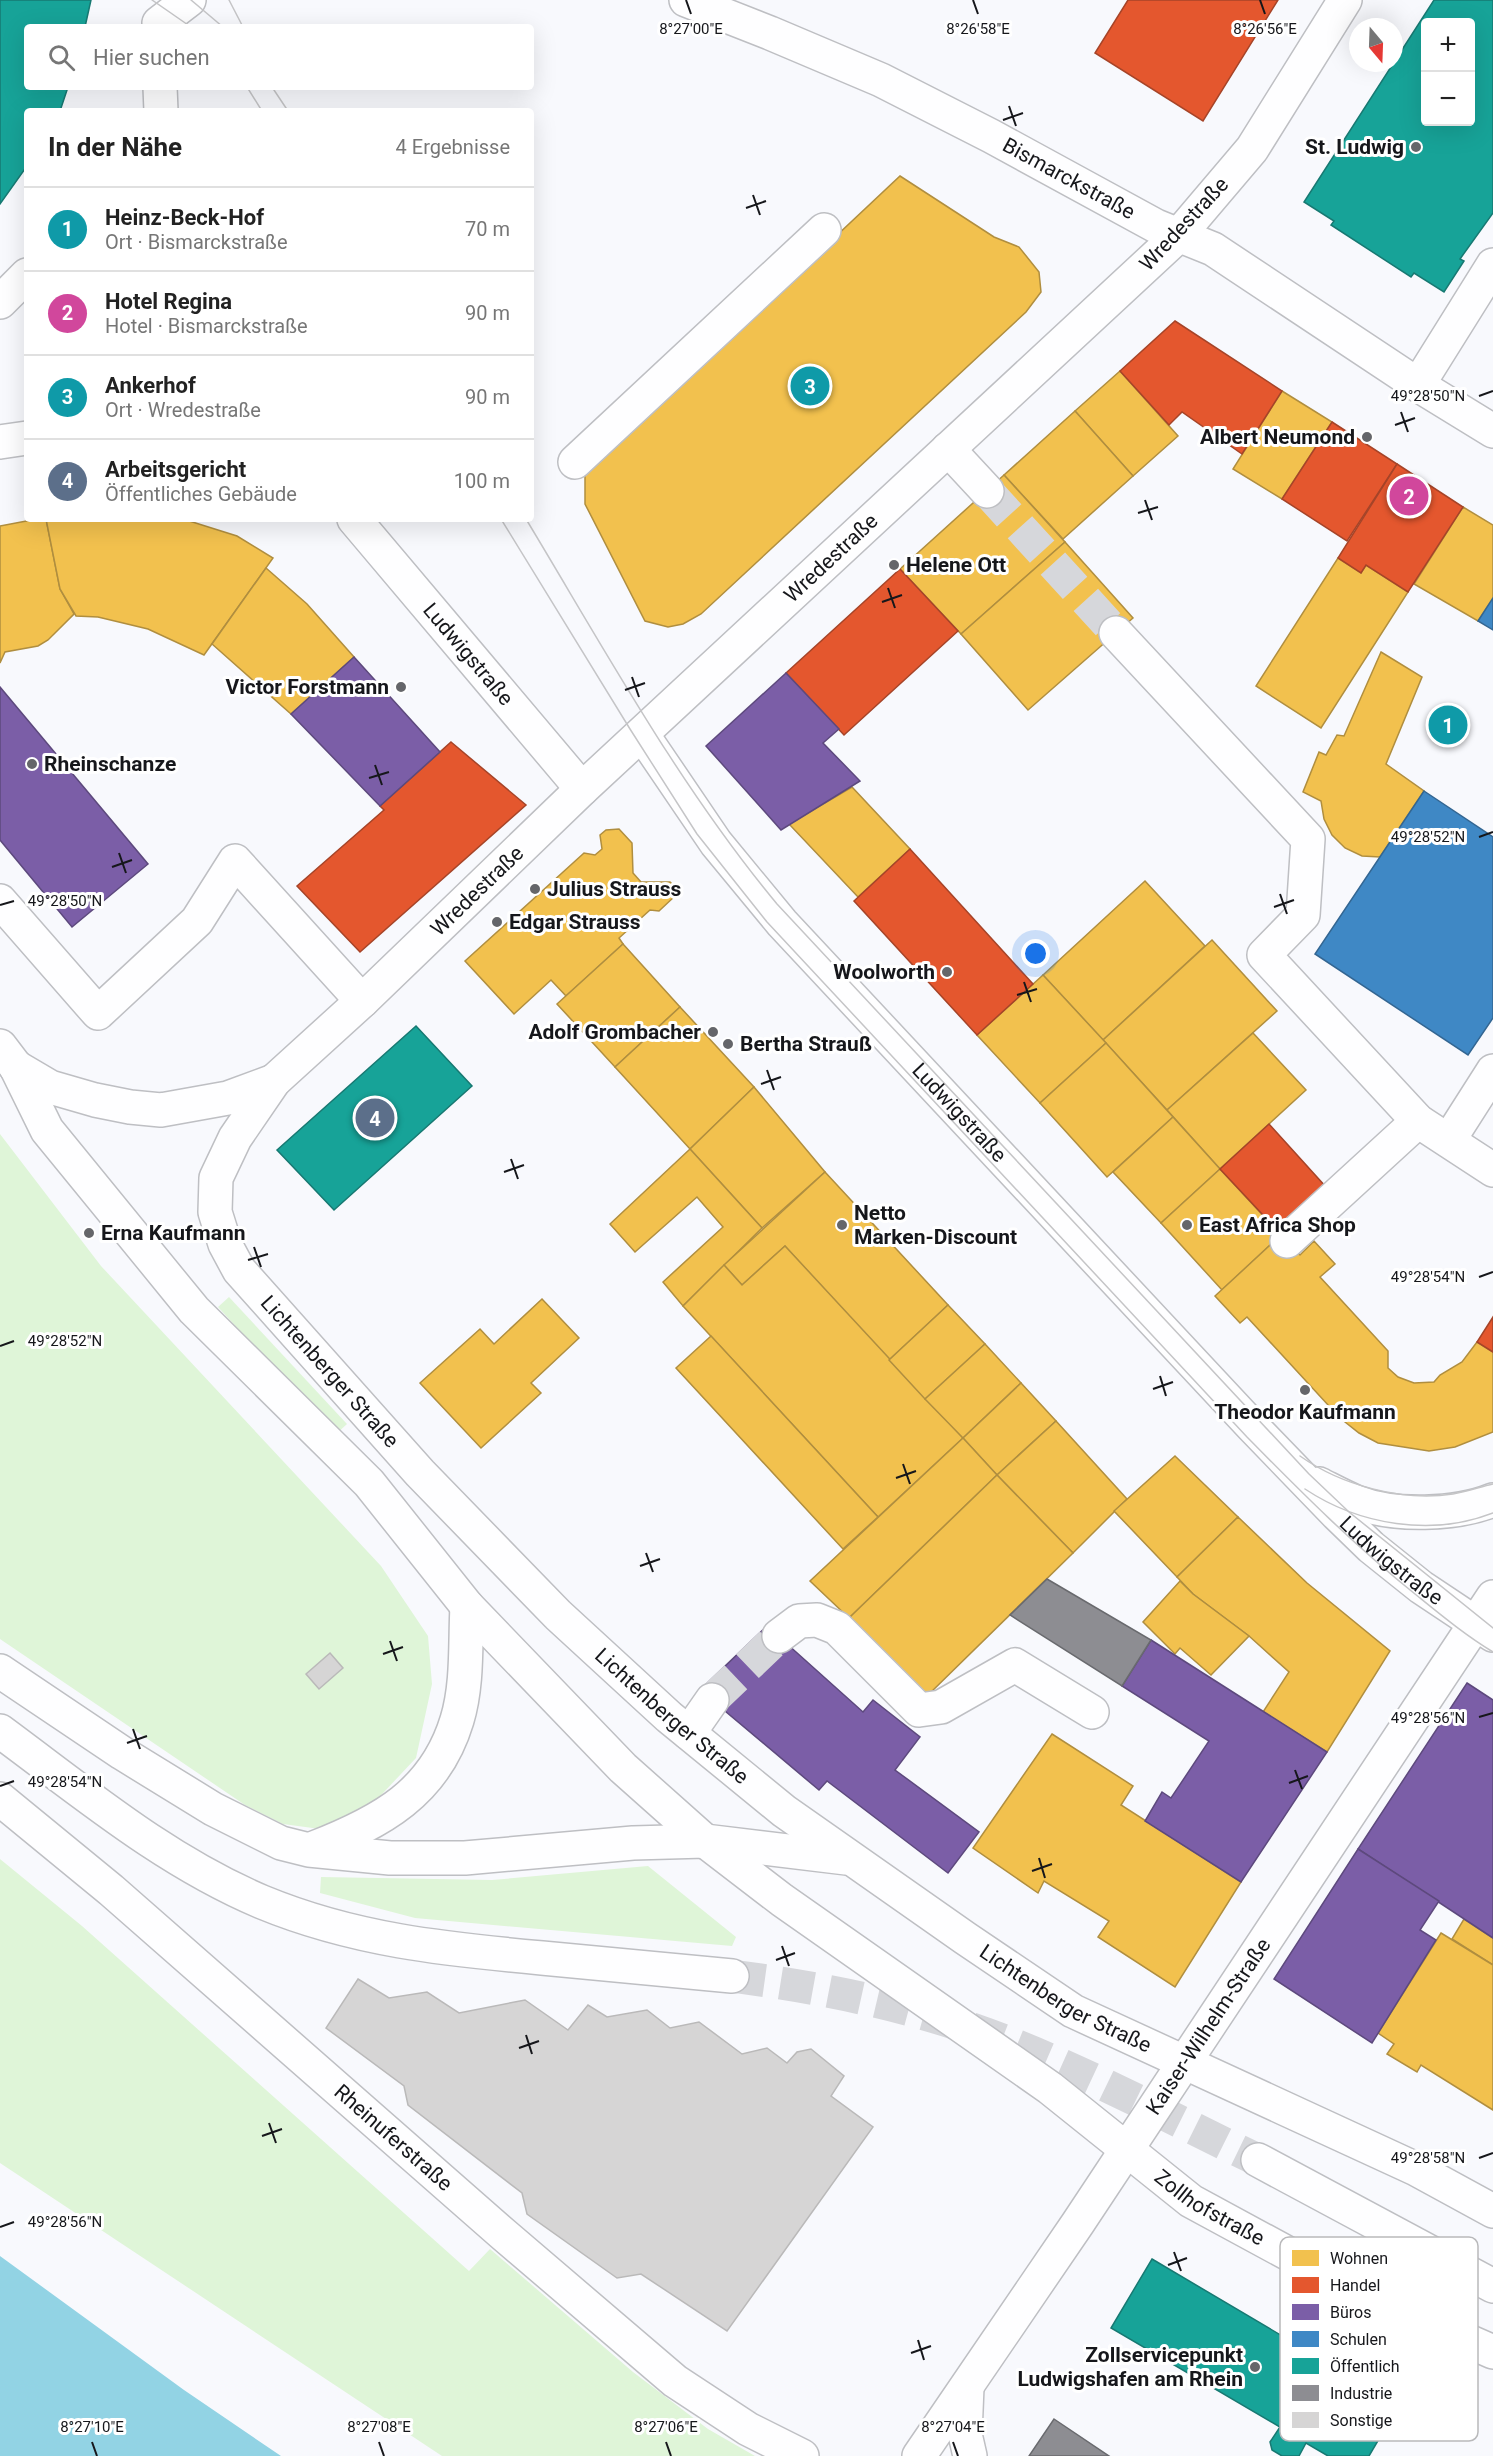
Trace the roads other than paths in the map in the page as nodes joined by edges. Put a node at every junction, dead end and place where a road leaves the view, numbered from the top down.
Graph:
1 (189, 0) edge
2 (686, 0) edge
3 (1345, 0) edge
4 (160, 17) edge
5 (160, 90) edge
6 (161, 108) edge
7 (824, 230) dead end
8 (1168, 231) junction
9 (1493, 265) edge
10 (24, 278) edge
11 (0, 302) edge
12 (1418, 385) junction
13 (1493, 431) edge
14 (24, 438) edge
15 (0, 442) edge
16 (948, 449) junction
17 (575, 462) dead end
18 (987, 492) tunnel mouth
19 (357, 522) edge
20 (1116, 633) tunnel mouth
21 (642, 734) junction
22 (574, 780) junction
23 (0, 901) edge
24 (356, 994) junction
25 (8, 1057) edge
26 (1493, 1071) edge
27 (274, 1081) junction
28 (1418, 1121) junction
29 (1449, 1140) junction
30 (1493, 1170) edge
31 (1287, 1241) dead end
32 (240, 1270) joint
33 (1298, 1474) junction
34 (1493, 1500) edge
35 (1493, 1597) edge
36 (467, 1606) junction
37 (1484, 1630) edge
38 (779, 1636) tunnel mouth
39 (0, 1671) edge
40 (712, 1701) tunnel mouth
41 (1092, 1712) dead end
42 (0, 1731) edge
43 (689, 1733) junction
44 (0, 1799) edge
45 (705, 1841) junction
46 (309, 1850) junction
47 (851, 1859) junction
48 (732, 1976) tunnel mouth
49 (1183, 2062) junction
50 (1127, 2148) junction
51 (1258, 2160) tunnel mouth
52 (1493, 2211) edge
53 (1402, 2237) edge
54 (1280, 2249) edge
55 (1478, 2278) edge
56 (1493, 2286) edge
57 (1478, 2345) edge
58 (1493, 2352) edge
59 (967, 2387) junction
60 (802, 2456) edge
61 (919, 2456) edge
62 (970, 2456) edge

1 - 4 street
2 - 8 street, Bismarckstraße
3 - 8 street, Wredestraße
5 - 6 street
7 - 17 street
8 - 12 street, Bismarckstraße
8 - 16 street, Wredestraße
9 - 12 street
10 - 11 street
12 - 13 street, Bismarckstraße
14 - 15 street
16 - 18 street
16 - 21 street, Wredestraße
19 - 22 street, Ludwigstraße
20 - 28 street
21 - 22 street, Wredestraße
21 - 33 street, Ludwigstraße
22 - 24 street, Wredestraße
23 - 24 street
24 - 27 street, Wredestraße
25 - 27 street, Wredestraße
25 - 36 street
26 - 29 street
27 - 32 street, Wredestraße
28 - 29 street
28 - 31 street
29 - 30 street
32 - 43 street, Lichtenberger Straße
33 - 34 street, Ludwigstraße
33 - 37 street, Ludwigstraße
35 - 37 street, Kaiser-Wilhelm-Straße
36 - 45 street, Zollhofstraße
36 - 46 street
37 - 49 street, Kaiser-Wilhelm-Straße
38 - 41 street
39 - 46 street
40 - 43 street
42 - 48 street
43 - 47 street, Lichtenberger Straße
44 - 60 street, Rheinuferstraße
45 - 46 street
45 - 47 street
45 - 50 street, Zollhofstraße
47 - 49 street, Lichtenberger Straße
49 - 50 street, Kaiser-Wilhelm-Straße
49 - 52 street
50 - 54 street, Zollhofstraße
50 - 59 street, Kaiser-Wilhelm-Straße
51 - 53 street
55 - 56 street
57 - 58 street, Zollhofstraße
59 - 61 street, Kaiser-Wilhelm-Straße
59 - 62 street

